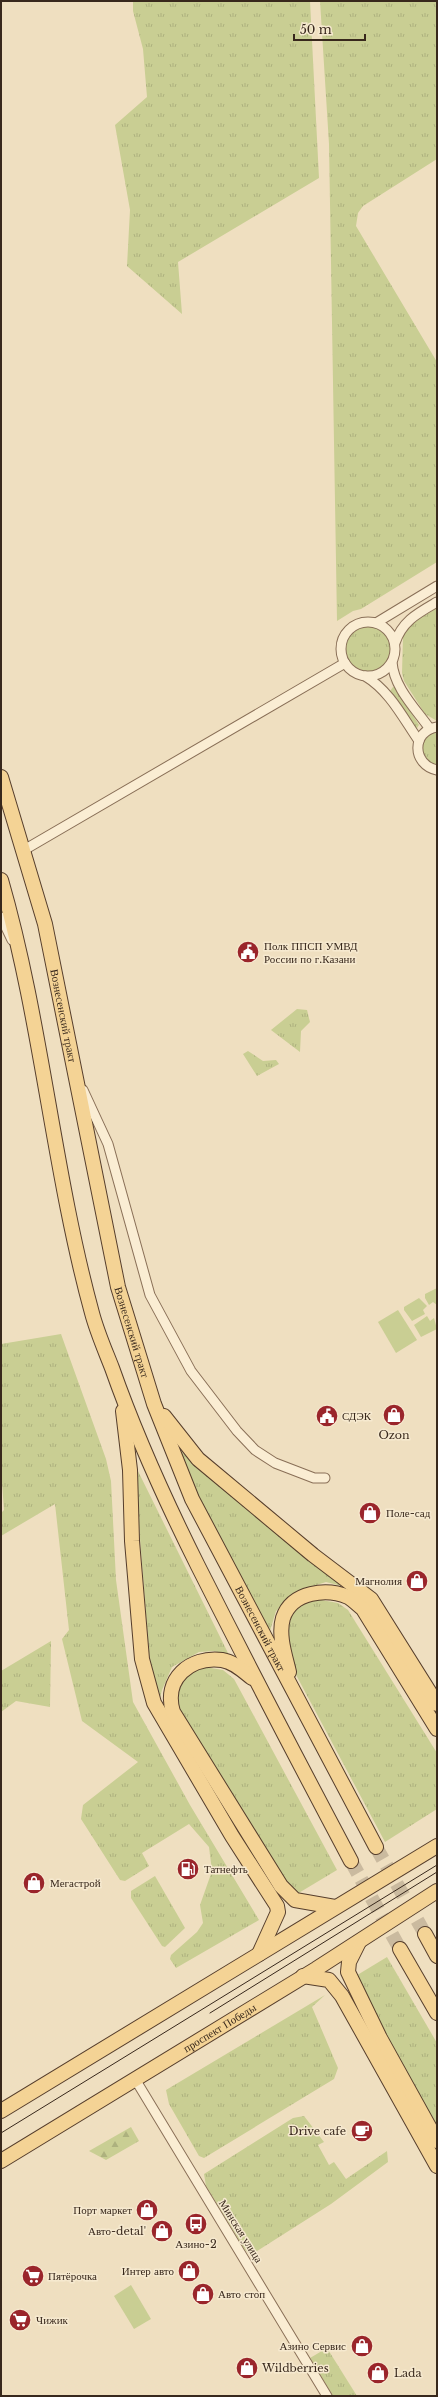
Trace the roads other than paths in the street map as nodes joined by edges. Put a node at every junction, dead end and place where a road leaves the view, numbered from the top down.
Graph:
1 (437, 586) edge
2 (437, 602) edge
3 (376, 623) junction
4 (395, 643) junction
5 (392, 662) junction
6 (345, 663) junction
7 (365, 676) junction
8 (434, 728) edge
9 (419, 741) junction
10 (437, 770) edge
11 (1, 777) edge
12 (24, 850) junction
13 (1, 880) edge
14 (1, 918) edge
15 (20, 957) junction
16 (76, 1076) junction
17 (121, 1395) junction
18 (154, 1404) junction
19 (325, 1478) dead end
20 (256, 1681) junction
21 (292, 1688) junction
22 (437, 1704) edge
23 (437, 1729) edge
24 (436, 1846) edge
25 (376, 1847) tunnel mouth
26 (351, 1861) tunnel mouth
27 (437, 1891) edge
28 (335, 1907) junction
29 (425, 1934) tunnel mouth
30 (359, 1942) junction
31 (400, 1949) tunnel mouth
32 (259, 1954) junction
33 (437, 1956) edge
34 (303, 1976) junction
35 (437, 2013) edge
36 (135, 2079) junction
37 (1, 2111) edge
38 (437, 2141) edge
39 (1, 2160) edge
40 (437, 2166) edge
41 (327, 2396) edge

1 - 3 street
2 - 4 street
3 - 4 street
3 - 6 street
4 - 5 street
5 - 7 street
5 - 8 street
6 - 7 street
6 - 12 street
7 - 9 street
8 - 9 street
9 - 10 street
11 - 12 main road, Вознесенский тракт
12 - 16 main road, Вознесенский тракт
13 - 15 main road
14 - 15 street
15 - 17 main road
16 - 18 main road, Вознесенский тракт
16 - 19 street
17 - 20 main road
17 - 32 main road
18 - 21 main road, Вознесенский тракт
18 - 22 main road
20 - 26 main road
20 - 28 main road
21 - 23 main road
21 - 25 main road, Вознесенский тракт
24 - 28 main road
27 - 30 main road, проспект Победы
28 - 32 main road
29 - 33 main road
30 - 34 main road, проспект Победы
30 - 38 main road
31 - 35 main road
32 - 37 main road
34 - 36 main road, проспект Победы
34 - 40 main road
36 - 39 main road, проспект Победы
36 - 41 street, Минская улица

